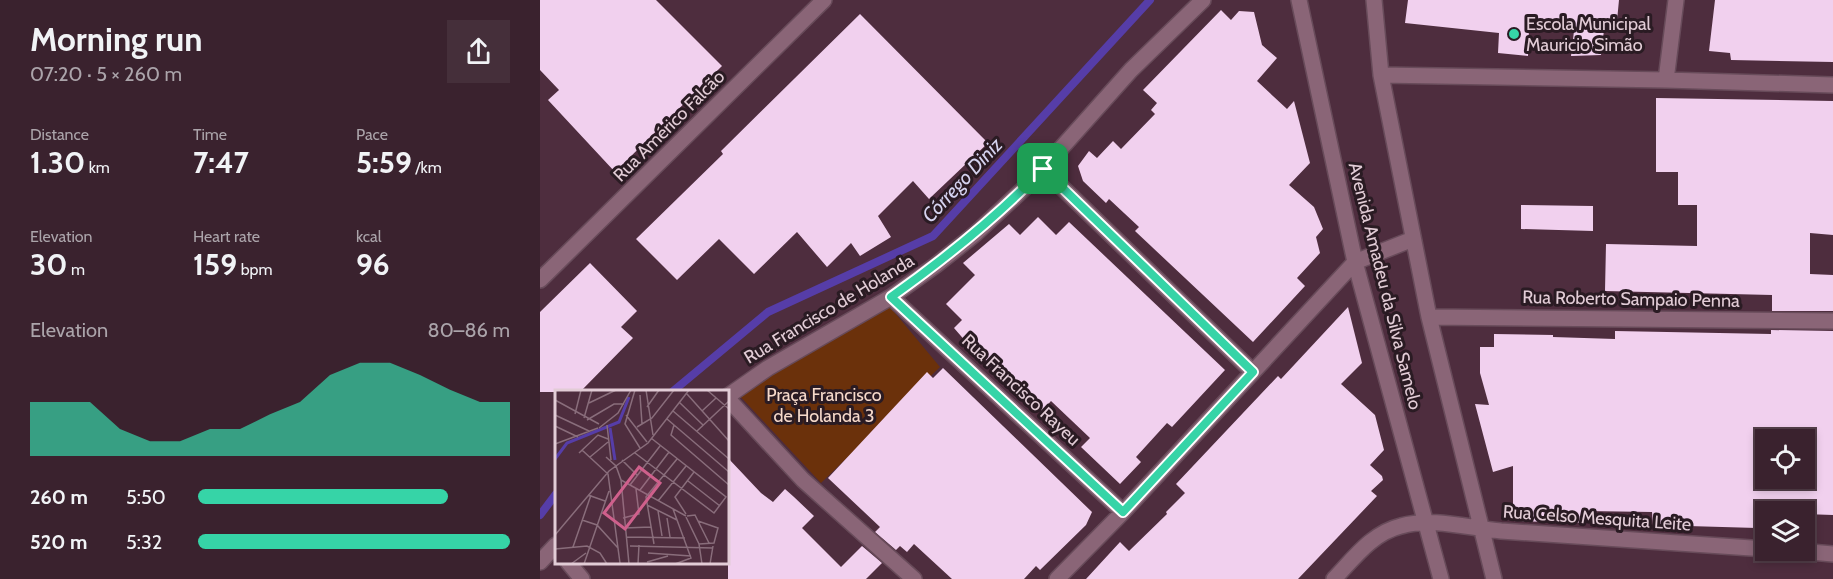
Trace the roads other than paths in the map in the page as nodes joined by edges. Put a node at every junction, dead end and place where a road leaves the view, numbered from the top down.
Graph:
1 (824, 0) edge
2 (1203, 0) edge
3 (1299, 0) edge
4 (1374, 0) edge
5 (1676, 0) edge
6 (1381, 75) junction
7 (1666, 80) junction
8 (1833, 85) edge
9 (1043, 169) junction
10 (1413, 239) junction
11 (1355, 262) junction
12 (540, 280) edge
13 (891, 297) junction
14 (1429, 317) junction
15 (1833, 321) edge
16 (1253, 372) junction
17 (729, 396) edge
18 (729, 398) edge
19 (1123, 512) junction
20 (1426, 522) junction
21 (1483, 529) junction
22 (555, 547) edge
23 (1755, 548) edge
24 (1815, 552) edge
25 (1833, 554) edge
26 (540, 562) edge
27 (570, 564) edge
28 (582, 579) edge
29 (914, 579) edge
30 (1057, 579) edge
31 (1334, 579) edge
32 (1441, 579) edge
33 (1494, 579) edge

1 - 12 street, Rua Américo Falcão
2 - 9 street, Rua Francisco de Holanda
3 - 11 street, Avenida Amadeu da Silva Samelo
4 - 6 street, Avenida Amadeu da Silva Samelo
5 - 7 street
6 - 7 street
6 - 10 street, Avenida Amadeu da Silva Samelo
7 - 8 street
9 - 13 street, Rua Francisco de Holanda
9 - 16 street
10 - 11 street
10 - 14 street, Avenida Amadeu da Silva Samelo
11 - 16 street
11 - 20 street, Avenida Amadeu da Silva Samelo
13 - 17 street, Rua Francisco de Holanda
13 - 19 street, Rua Francisco Rayeu
14 - 15 street, Rua Roberto Sampaio Penna
14 - 21 street, Avenida Amadeu da Silva Samelo
16 - 19 street
18 - 29 street
19 - 30 street
20 - 21 street, Rua Celso Mesquita Leite
20 - 31 street, Rua Celso Mesquita Leite
20 - 32 street, Avenida Amadeu da Silva Samelo
21 - 23 street, Rua Celso Mesquita Leite
21 - 33 street, Avenida Amadeu da Silva Samelo
22 - 26 street
24 - 25 street
27 - 28 street

